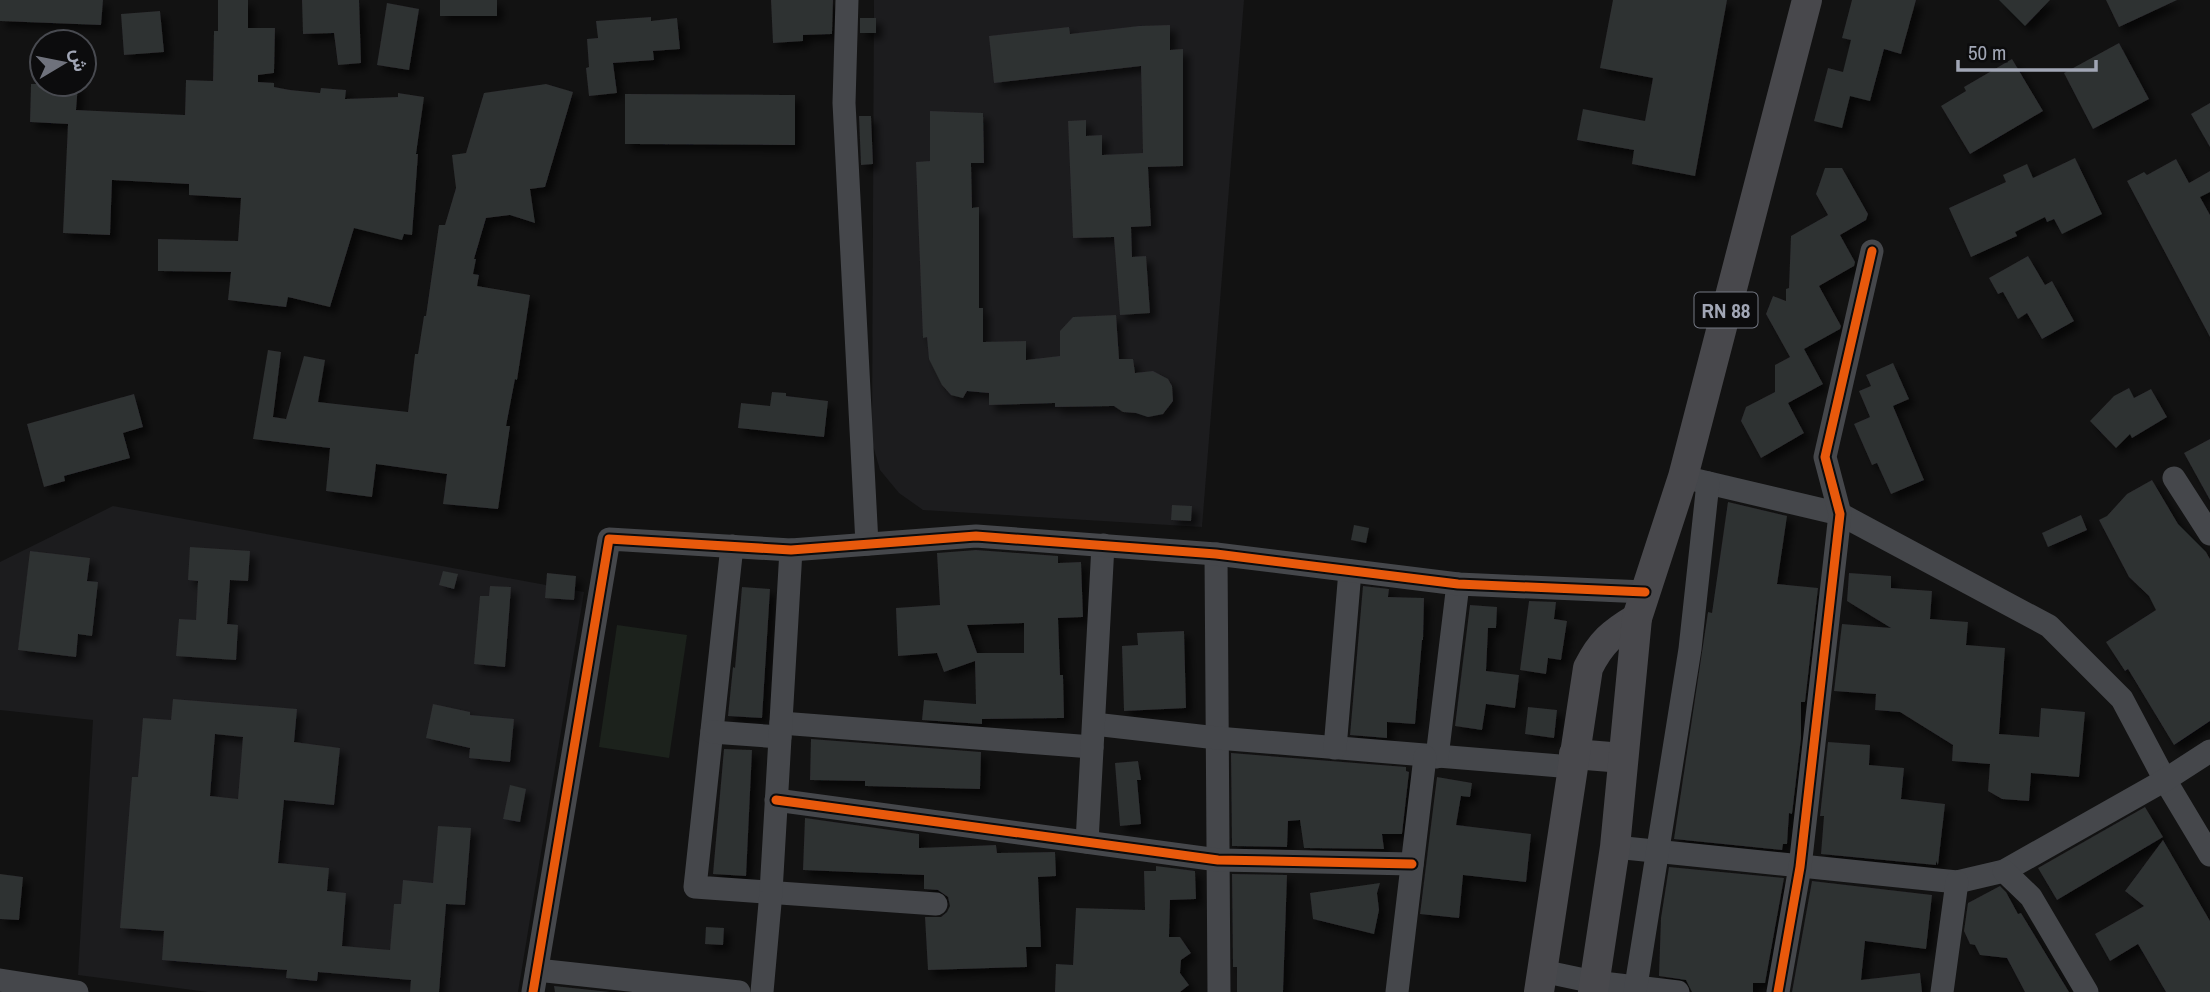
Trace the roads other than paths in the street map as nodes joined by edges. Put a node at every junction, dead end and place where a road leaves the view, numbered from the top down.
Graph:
1 (847, 0) edge
2 (1807, 0) edge
3 (1872, 251) dead end
4 (2174, 478) dead end
5 (1695, 480) junction
6 (1840, 514) junction
7 (2210, 534) edge
8 (867, 544) junction
9 (1103, 545) junction
10 (732, 547) junction
11 (791, 550) junction
12 (1216, 554) junction
13 (1350, 571) junction
14 (1458, 584) junction
15 (1641, 605) junction
16 (1094, 724) junction
17 (781, 730) junction
18 (712, 732) junction
19 (1217, 738) junction
20 (1092, 747) junction
21 (1335, 748) junction
22 (2210, 751) edge
23 (1431, 757) junction
24 (1623, 758) junction
25 (1573, 760) junction
26 (2165, 780) junction
27 (776, 800) junction
28 (1087, 842) junction
29 (1615, 847) junction
30 (1657, 853) junction
31 (2210, 855) edge
32 (1218, 860) junction
33 (1412, 864) junction
34 (1800, 867) junction
35 (2004, 870) junction
36 (1957, 882) junction
37 (771, 892) junction
38 (936, 904) dead end
39 (0, 980) edge
40 (535, 981) edge
41 (1541, 982) edge
42 (1594, 987) edge
43 (1636, 989) edge
44 (77, 992) edge
45 (739, 992) edge
46 (762, 992) edge
47 (1219, 992) edge
48 (1396, 992) edge
49 (1678, 992) edge
50 (1778, 992) edge
51 (1942, 992) edge
52 (2087, 992) edge

1 - 8 street
2 - 5 main road, RN 88
3 - 6 street
4 - 7 street
5 - 6 street
5 - 15 main road, RN 88
5 - 30 street
6 - 26 street
6 - 34 street
8 - 9 street
8 - 11 street
9 - 12 street
9 - 16 street
10 - 11 street
10 - 18 street
10 - 40 street
11 - 17 street
12 - 13 street
12 - 19 street
13 - 14 street
13 - 21 street
14 - 15 street
14 - 23 street
15 - 24 main road
15 - 25 main road
16 - 19 street
16 - 20 street
17 - 18 street
17 - 20 street
17 - 27 street
18 - 37 street
19 - 21 street
19 - 32 street
20 - 28 street
21 - 23 street
22 - 26 street
23 - 25 street
23 - 33 street
24 - 25 main road
24 - 29 main road
25 - 41 main road
26 - 31 street
26 - 35 street
27 - 28 street
27 - 37 street
28 - 32 street
29 - 30 street
29 - 42 main road
30 - 34 street
30 - 43 street
32 - 33 street
32 - 47 street
33 - 48 street
34 - 36 street
34 - 50 street
35 - 36 street
35 - 52 street
36 - 51 street
37 - 38 street
37 - 46 street
39 - 44 street
40 - 45 street
41 - 42 street
42 - 43 street
43 - 49 street

